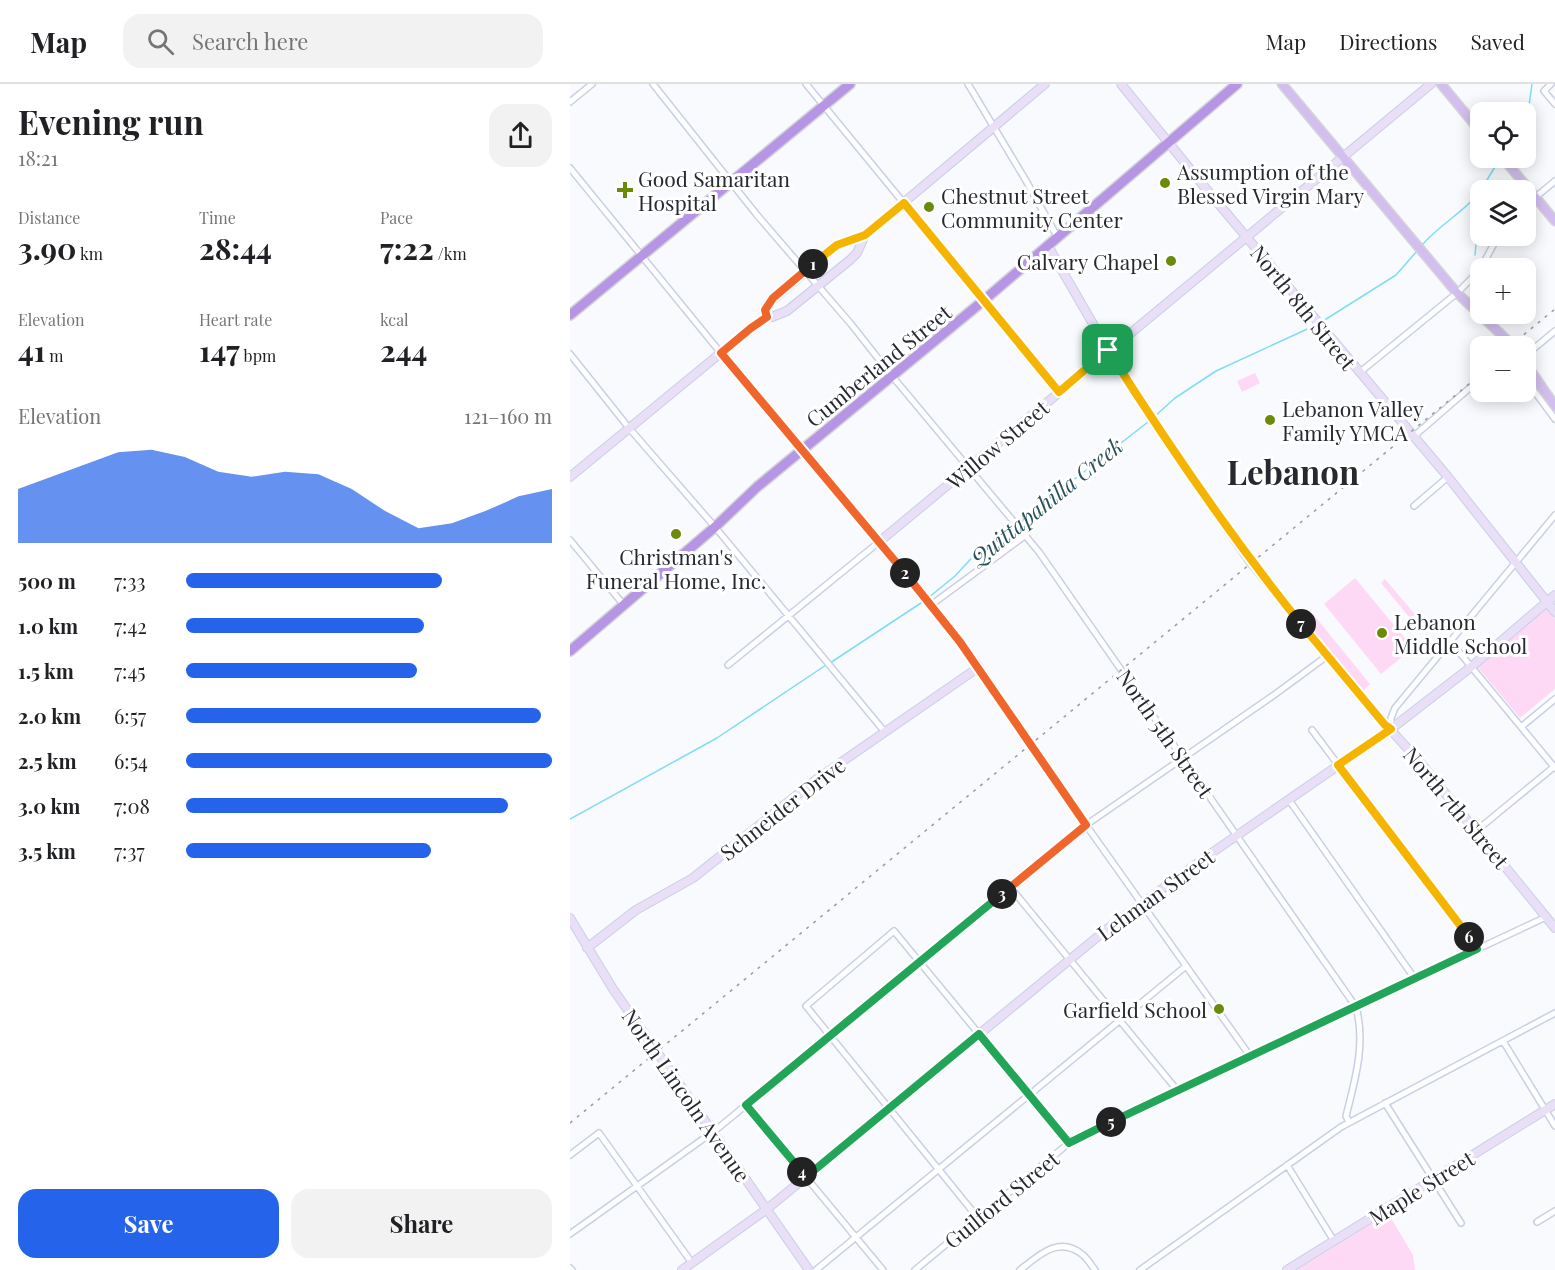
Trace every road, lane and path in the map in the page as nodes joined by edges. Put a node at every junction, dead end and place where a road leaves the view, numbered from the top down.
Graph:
1 (592, 84) edge
2 (653, 84) edge
3 (806, 84) edge
4 (850, 84) edge
5 (968, 84) edge
6 (1045, 84) edge
7 (1121, 84) edge
8 (1237, 84) edge
9 (1282, 84) edge
10 (1431, 84) edge
11 (1441, 84) edge
12 (1551, 84) edge
13 (570, 102) edge
14 (1555, 104) edge
15 (824, 105) junction
16 (1470, 119) edge
17 (994, 126) junction
18 (1168, 142) junction
19 (1343, 156) junction
20 (570, 168) edge
21 (1512, 168) edge
22 (1521, 180) edge
23 (731, 181) junction
24 (1555, 181) edge
25 (1536, 198) joint
26 (904, 203) junction
27 (1555, 221) edge
28 (865, 235) junction
29 (1246, 237) junction
30 (1058, 238) junction
31 (1048, 246) junction
32 (641, 256) junction
33 (805, 270) junction
34 (1470, 280) edge
35 (818, 286) junction
36 (1457, 293) junction
37 (983, 302) junction
38 (570, 315) edge
39 (767, 317) junction
40 (1555, 331) edge
41 (1503, 336) edge
42 (1536, 347) edge
43 (1108, 350) junction
44 (721, 353) junction
45 (570, 354) edge
46 (1359, 373) junction
47 (892, 376) junction
48 (1536, 379) edge
49 (1470, 388) edge
50 (1059, 392) junction
51 (1536, 393) edge
52 (1555, 406) edge
53 (1555, 419) edge
54 (629, 428) junction
55 (1413, 436) junction
56 (802, 450) junction
57 (969, 467) junction
58 (570, 477) edge
59 (1448, 477) junction
60 (1414, 506) dead end
61 (1555, 515) edge
62 (715, 527) junction
63 (1026, 536) junction
64 (570, 540) edge
65 (879, 542) junction
66 (1516, 563) junction
67 (1555, 595) edge
68 (928, 602) junction
69 (1547, 602) junction
70 (623, 604) junction
71 (1555, 612) edge
72 (787, 615) junction
73 (1450, 641) junction
74 (570, 651) edge
75 (1327, 656) junction
76 (728, 665) dead end
77 (1471, 667) junction
78 (979, 668) junction
79 (1555, 699) edge
80 (1521, 727) junction
81 (1391, 729) junction
82 (1312, 730) dead end
83 (884, 731) junction
84 (1184, 758) junction
85 (1338, 765) junction
86 (1555, 767) edge
87 (1289, 800) junction
88 (1086, 825) junction
89 (1476, 831) junction
90 (1237, 836) junction
91 (1010, 887) junction
92 (1141, 903) junction
93 (1546, 917) junction
94 (570, 918) edge
95 (1555, 928) edge
96 (587, 948) junction
97 (1477, 949) junction
98 (1069, 958) junction
99 (920, 962) junction
100 (1186, 966) junction
101 (1415, 979) junction
102 (1356, 1007) junction
103 (1555, 1013) edge
104 (1120, 1020) junction
105 (979, 1034) junction
106 (829, 1036) junction
107 (1503, 1041) junction
108 (1250, 1056) junction
109 (1177, 1090) junction
110 (1028, 1094) junction
111 (1385, 1103) junction
112 (1555, 1104) edge
113 (746, 1105) junction
114 (888, 1108) junction
115 (1545, 1110) junction
116 (1349, 1122) junction
117 (1555, 1126) edge
118 (713, 1132) junction
119 (1069, 1143) junction
120 (570, 1155) edge
121 (1287, 1165) junction
122 (938, 1169) junction
123 (806, 1177) junction
124 (1434, 1180) junction
125 (636, 1185) junction
126 (767, 1209) junction
127 (1555, 1211) edge
128 (978, 1218) junction
129 (1537, 1222) dead end
130 (1461, 1223) dead end
131 (570, 1234) edge
132 (856, 1238) junction
133 (1334, 1241) junction
134 (692, 1263) junction
135 (682, 1270) edge
136 (809, 1270) edge
137 (816, 1270) edge
138 (883, 1270) edge
139 (915, 1270) edge
140 (1020, 1270) edge
141 (1095, 1270) edge
142 (1140, 1270) edge
143 (1287, 1270) edge

1 - 13 street
2 - 23 street, North 5th Street
3 - 15 street
4 - 15 highway
5 - 17 street
6 - 17 street
7 - 18 street, North 8th Street
8 - 18 highway, Cumberland Street
9 - 19 main road
10 - 19 street, Willow Street
11 - 16 main road
12 - 14 street
15 - 23 highway
15 - 26 street
17 - 26 street
17 - 30 street
18 - 29 street, North 8th Street
18 - 30 highway, Cumberland Street
19 - 29 street, Willow Street
19 - 36 main road
20 - 32 street
21 - 22 main road
23 - 32 highway
23 - 33 street, North 5th Street
24 - 25 street
25 - 27 main road
26 - 28 street
26 - 37 street
28 - 33 street
28 - 35 street
29 - 43 street, Willow Street
29 - 46 street, North 8th Street
30 - 31 highway, Cumberland Street
31 - 37 highway, Cumberland Street
31 - 43 street, North 7th Street
32 - 38 highway
32 - 44 street
33 - 35 street, North 5th Street
33 - 39 street
34 - 36 street
35 - 39 street
35 - 47 street, North 5th Street
36 - 41 main road
36 - 46 street
37 - 47 highway, Cumberland Street
37 - 50 street
39 - 44 street
40 - 42 street
43 - 50 street, Willow Street
43 - 75 street, North 7th Street
44 - 54 street
44 - 56 street
45 - 54 street
46 - 55 street, North 8th Street
47 - 56 highway, Cumberland Street
47 - 57 street, North 5th Street
48 - 52 main road
49 - 55 street
50 - 57 street, Willow Street
51 - 53 street
54 - 58 street
54 - 62 street
55 - 59 street, North 8th Street
56 - 62 highway, Cumberland Street
56 - 65 street
57 - 63 street, North 5th Street
57 - 65 street, Willow Street
59 - 60 street
59 - 66 street, North 8th Street
61 - 66 street
62 - 70 highway, Cumberland Street
62 - 72 street
63 - 68 street
63 - 84 street, North 5th Street
64 - 70 street
65 - 68 street
65 - 72 street, Willow Street
66 - 69 street, North 8th Street
66 - 73 street
67 - 69 street, Lehman Street
68 - 78 street
69 - 71 street, North 8th Street
69 - 77 street, Lehman Street
70 - 74 highway, Cumberland Street
72 - 76 street, Willow Street
72 - 83 street
73 - 77 street
73 - 81 street
75 - 81 street, North 7th Street
75 - 84 street
77 - 80 street
77 - 81 street, Lehman Street
78 - 83 street, Schneider Drive
78 - 88 street
79 - 80 street
80 - 86 street
81 - 85 street, Lehman Street
81 - 89 street, North 7th Street
82 - 85 street
83 - 96 street, Schneider Drive
84 - 88 street
84 - 90 street, North 5th Street
85 - 87 street, Lehman Street
85 - 97 street
86 - 89 street
87 - 90 street, Lehman Street
87 - 101 street
88 - 91 street
88 - 92 street
89 - 93 street, North 7th Street
90 - 92 street, Lehman Street
90 - 102 street, North 5th Street
91 - 98 street
91 - 99 street
92 - 98 street, Lehman Street
92 - 100 street
93 - 95 street, North 7th Street
93 - 97 street, Guilford Street
94 - 96 street, North Lincoln Avenue
96 - 118 street, North Lincoln Avenue
97 - 101 street, Guilford Street
98 - 104 street
98 - 105 street, Lehman Street
99 - 105 street
99 - 106 street
99 - 106 street
100 - 104 street
100 - 108 street
101 - 102 street, Guilford Street
102 - 108 street, Guilford Street
102 - 116 street, North 5th Street
103 - 107 street
104 - 109 street
104 - 110 street
105 - 110 street
105 - 114 street, Lehman Street
106 - 113 street
106 - 114 street
107 - 111 street
107 - 115 street
108 - 109 street, Guilford Street
109 - 119 street, Guilford Street
110 - 119 street
110 - 122 street
111 - 116 street
111 - 124 street
112 - 115 street, Maple Street
113 - 118 street
113 - 123 street
114 - 122 street
114 - 123 street, Lehman Street
115 - 117 street
115 - 124 street, Maple Street
116 - 121 street
118 - 125 street
118 - 126 street, North Lincoln Avenue
119 - 128 street, Guilford Street
120 - 125 street
121 - 133 street
121 - 142 street
122 - 128 street
122 - 132 street
123 - 126 street, Lehman Street
123 - 132 street
124 - 130 street
124 - 133 street, Maple Street
125 - 131 street
125 - 134 street
126 - 134 street, Lehman Street
126 - 136 street, North Lincoln Avenue
127 - 129 street
128 - 139 street, Guilford Street
132 - 137 street
132 - 138 street
133 - 143 street, Maple Street
134 - 135 street, Lehman Street
140 - 141 street

